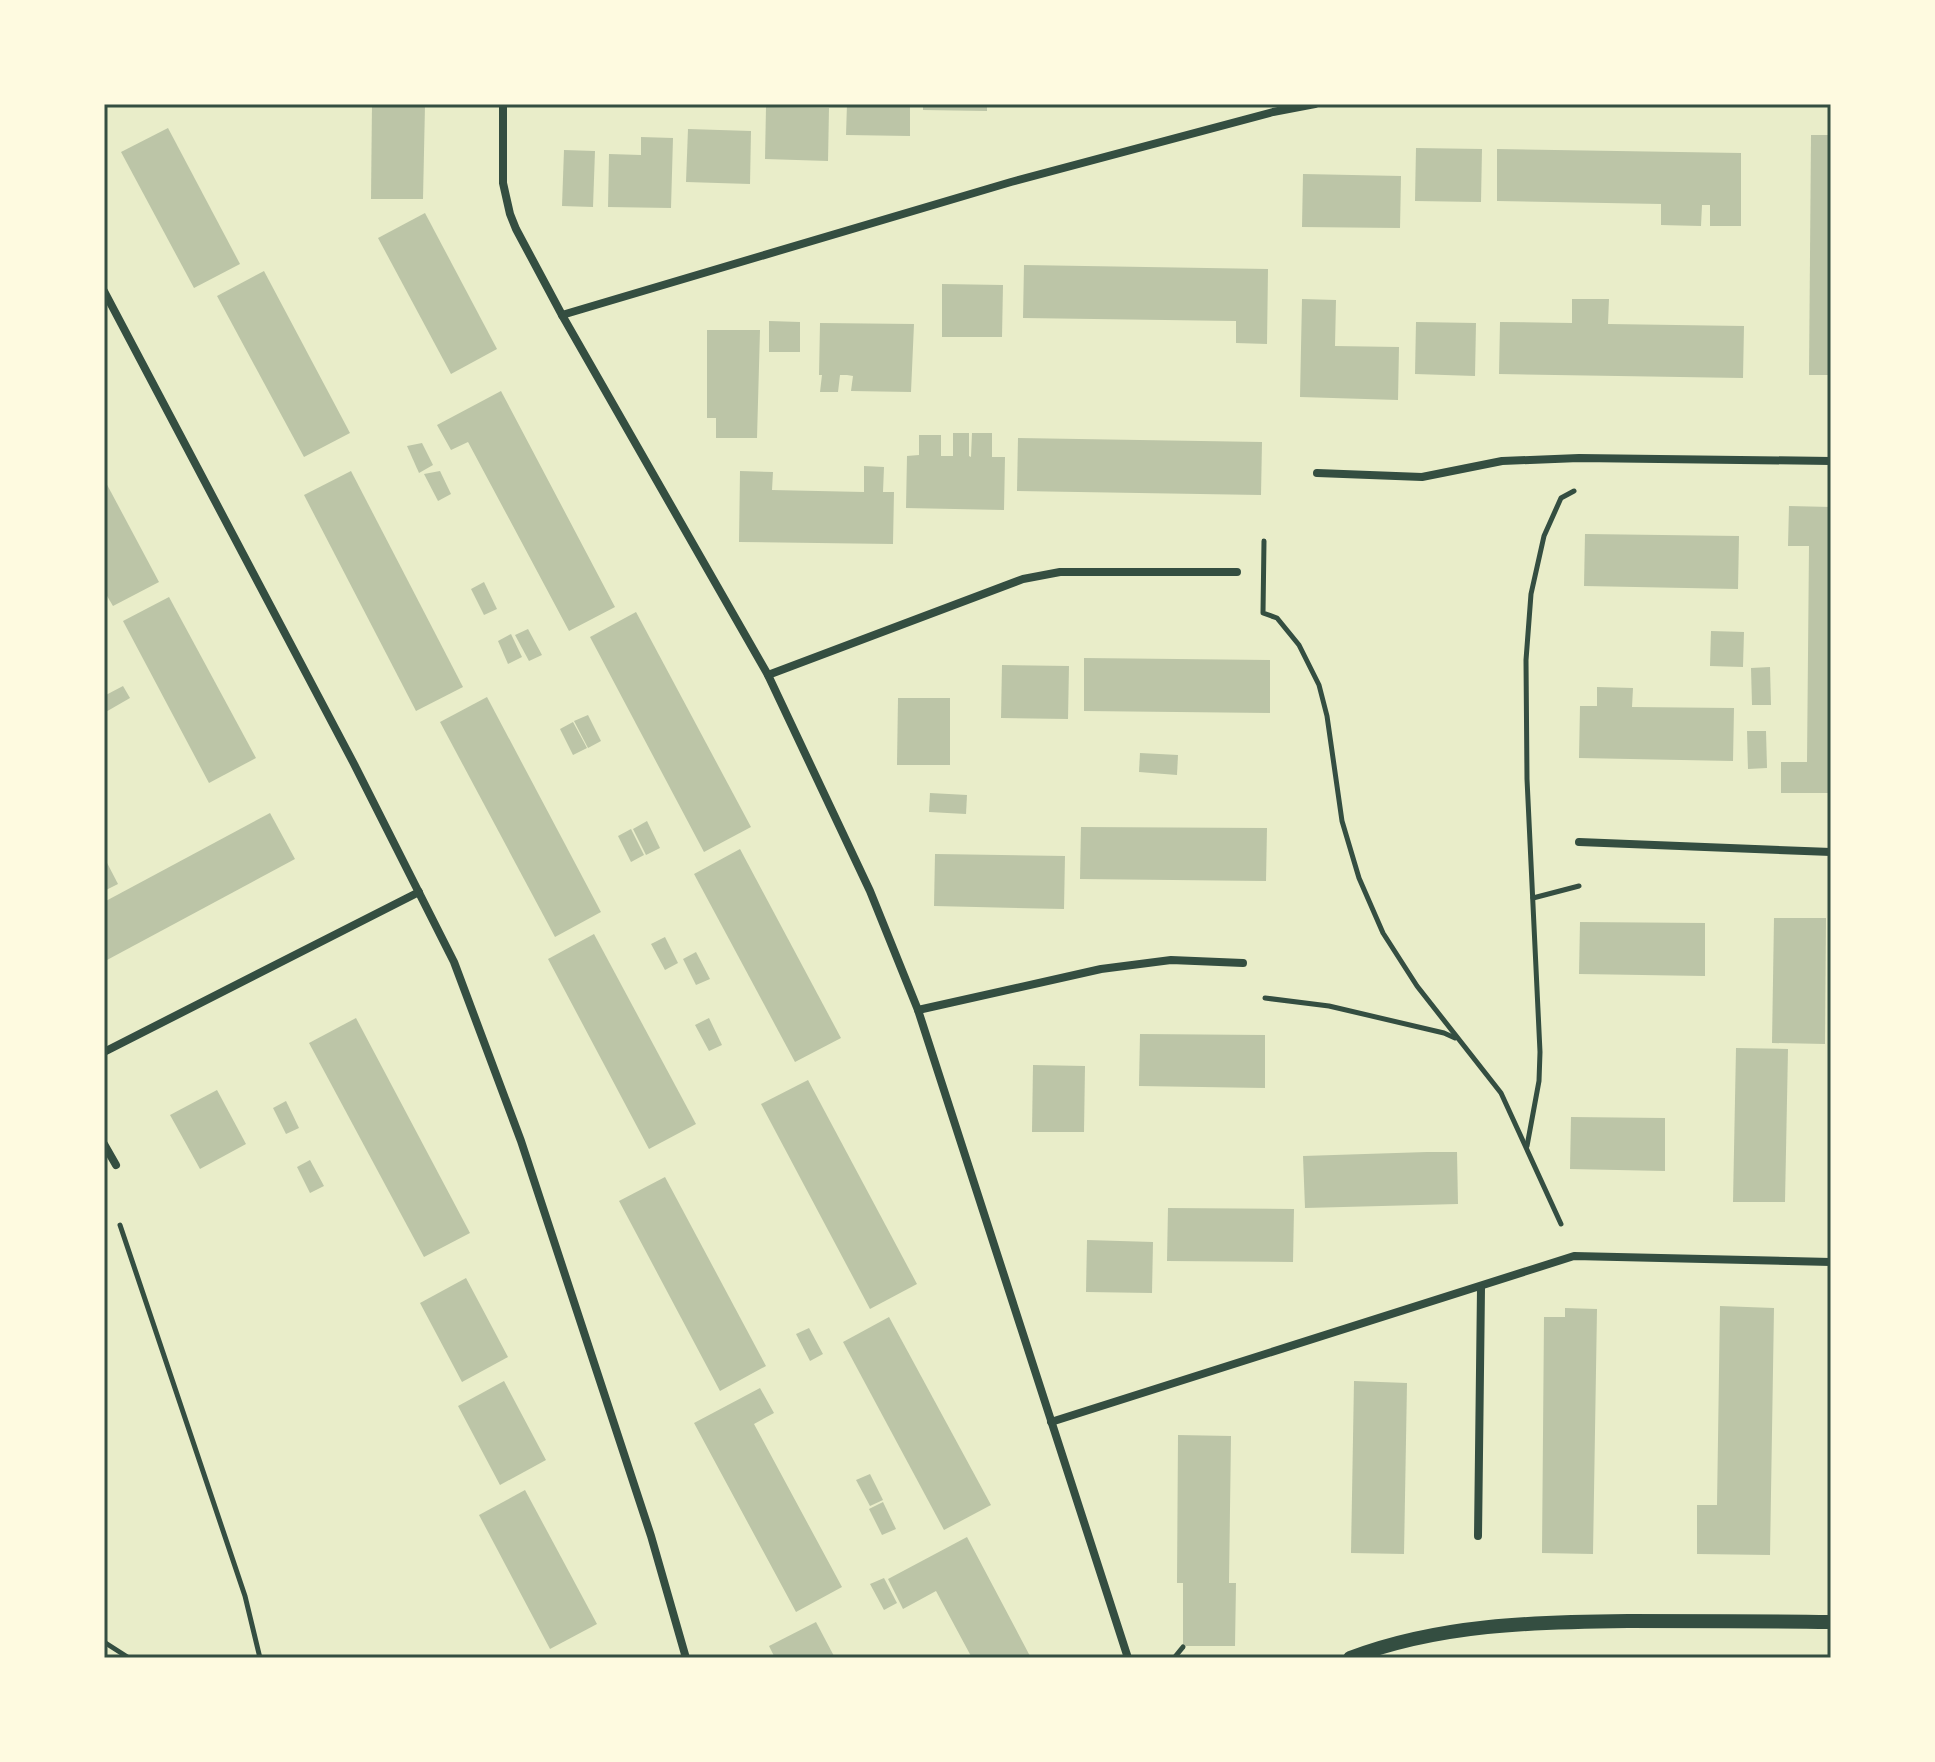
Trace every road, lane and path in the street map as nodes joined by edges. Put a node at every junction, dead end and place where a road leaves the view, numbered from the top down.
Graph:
1 (503, 104) edge
2 (1315, 104) edge
3 (104, 291) edge
4 (562, 315) junction
5 (1831, 461) edge
6 (1317, 473) dead end
7 (1574, 491) dead end
8 (1264, 541) dead end
9 (1237, 572) dead end
10 (768, 675) junction
11 (1579, 842) dead end
12 (1831, 852) edge
13 (1579, 886) dead end
14 (419, 892) junction
15 (1533, 898) junction
16 (1243, 963) dead end
17 (1265, 998) dead end
18 (918, 1010) junction
19 (1457, 1039) junction
20 (104, 1052) edge
21 (104, 1144) edge
22 (1527, 1146) junction
23 (116, 1165) dead end
24 (1561, 1224) dead end
25 (120, 1225) dead end
26 (1831, 1262) edge
27 (1481, 1288) junction
28 (1051, 1422) junction
29 (1478, 1536) dead end
30 (1831, 1622) edge
31 (104, 1642) edge
32 (1183, 1647) dead end
33 (129, 1658) edge
34 (260, 1658) edge
35 (686, 1658) edge
36 (1128, 1658) edge
37 (1174, 1658) edge
38 (1350, 1658) edge

1 - 4 street
2 - 4 street
3 - 14 street
4 - 10 street
5 - 6 street
7 - 15 path
8 - 19 path
9 - 10 street
10 - 18 street
11 - 12 street
13 - 15 path
14 - 20 street
14 - 35 street
15 - 22 path
16 - 18 street
17 - 19 path
18 - 28 street
19 - 22 path
21 - 23 street
22 - 24 path
25 - 34 path
26 - 27 street
27 - 28 street
27 - 29 street
28 - 36 street
30 - 38 street
31 - 33 path
32 - 37 path

